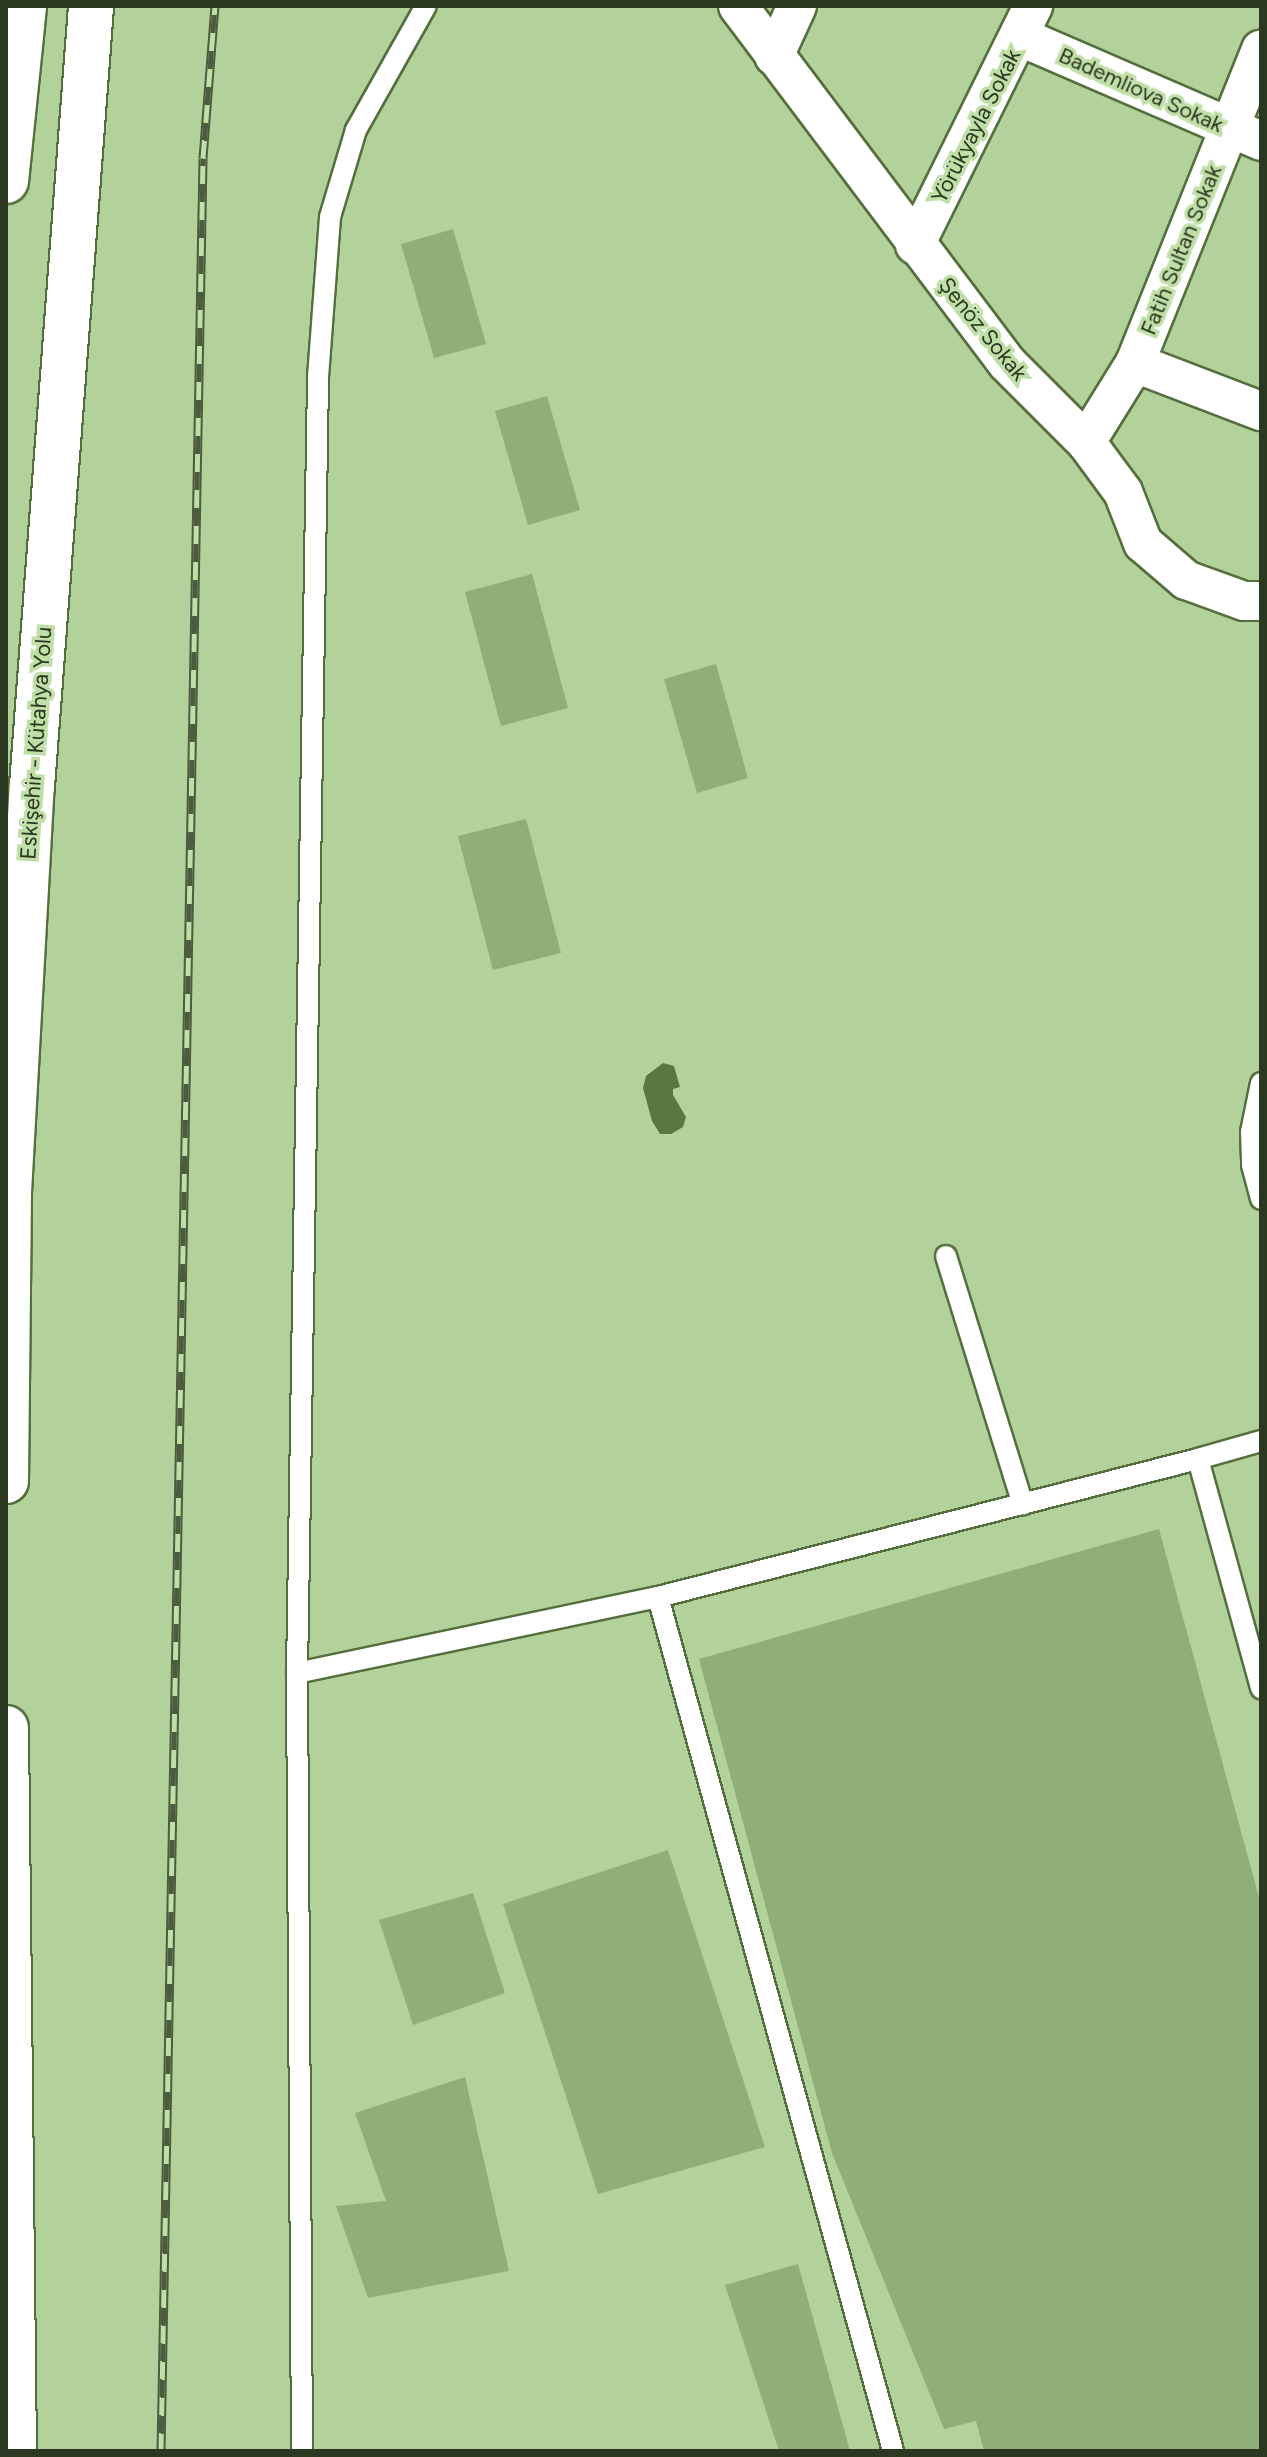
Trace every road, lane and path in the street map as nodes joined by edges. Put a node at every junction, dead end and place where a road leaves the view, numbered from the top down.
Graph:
1 (24, 6) edge
2 (91, 6) edge
3 (426, 6) edge
4 (738, 6) edge
5 (797, 6) edge
6 (1027, 21) edge
7 (1261, 49) edge
8 (774, 56) junction
9 (1246, 135) edge
10 (6, 181) edge
11 (915, 245) junction
12 (1135, 363) junction
13 (1261, 411) edge
14 (1086, 442) junction
15 (1261, 601) edge
16 (1261, 1083) edge
17 (1261, 1199) edge
18 (946, 1256) dead end
19 (1261, 1441) edge
20 (1198, 1459) junction
21 (6, 1481) edge
22 (1023, 1504) junction
23 (658, 1597) junction
24 (297, 1673) junction
25 (1261, 1688) edge
26 (6, 1728) edge
27 (14, 2451) edge
28 (302, 2451) edge
29 (893, 2451) edge

1 - 10 highway
2 - 21 highway, Eskişehir - Kütahya Yolu
3 - 24 lane
4 - 8 street, Şenöz Sokak
5 - 8 street
6 - 9 street, Bademliova Sokak
6 - 11 street, Yörükyayla Sokak
7 - 9 street, Fatih Sultan Sokak
8 - 11 street, Şenöz Sokak
9 - 12 street, Fatih Sultan Sokak
11 - 14 street, Şenöz Sokak
12 - 13 street
12 - 14 street, Fatih Sultan Sokak
14 - 15 street, Şenöz Sokak
16 - 17 lane
18 - 22 lane
19 - 20 lane
20 - 22 lane
20 - 25 lane
22 - 23 lane
23 - 24 lane
23 - 29 lane
24 - 28 lane
26 - 27 highway

